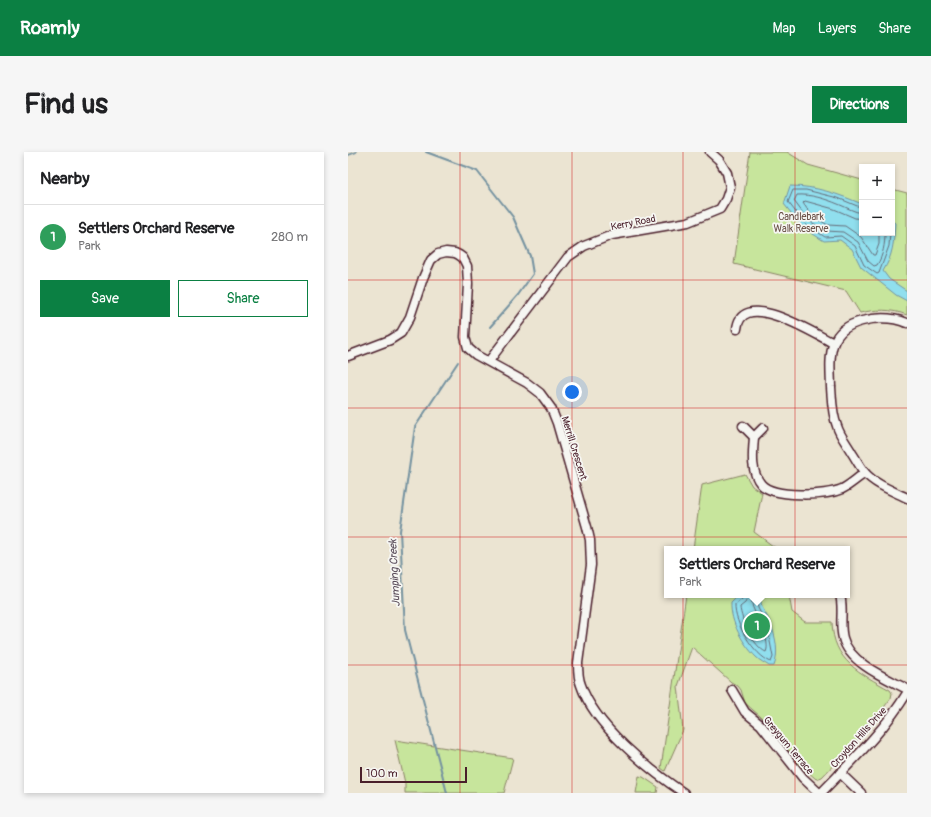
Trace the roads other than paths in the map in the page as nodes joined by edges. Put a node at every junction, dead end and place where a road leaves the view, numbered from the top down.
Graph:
1 (710, 152) edge
2 (907, 323) edge
3 (737, 328) dead end
4 (833, 343) junction
5 (348, 356) edge
6 (489, 361) junction
7 (743, 426) dead end
8 (763, 428) dead end
9 (754, 437) junction
10 (865, 473) junction
11 (907, 498) edge
12 (841, 598) edge
13 (907, 689) edge
14 (732, 690) dead end
15 (907, 693) edge
16 (840, 773) junction
17 (684, 793) edge
18 (820, 793) edge
19 (861, 793) edge

1 - 6 street, Kerry Road
2 - 4 street
3 - 4 street
4 - 10 street
5 - 6 street, Merrill Crescent
6 - 17 street, Merrill Crescent
7 - 9 street
8 - 9 street
9 - 10 street
10 - 11 street
12 - 13 street
14 - 18 street, Greygum Terrace
15 - 16 street, Croydon Hills Drive
16 - 18 street, Croydon Hills Drive
16 - 19 street

